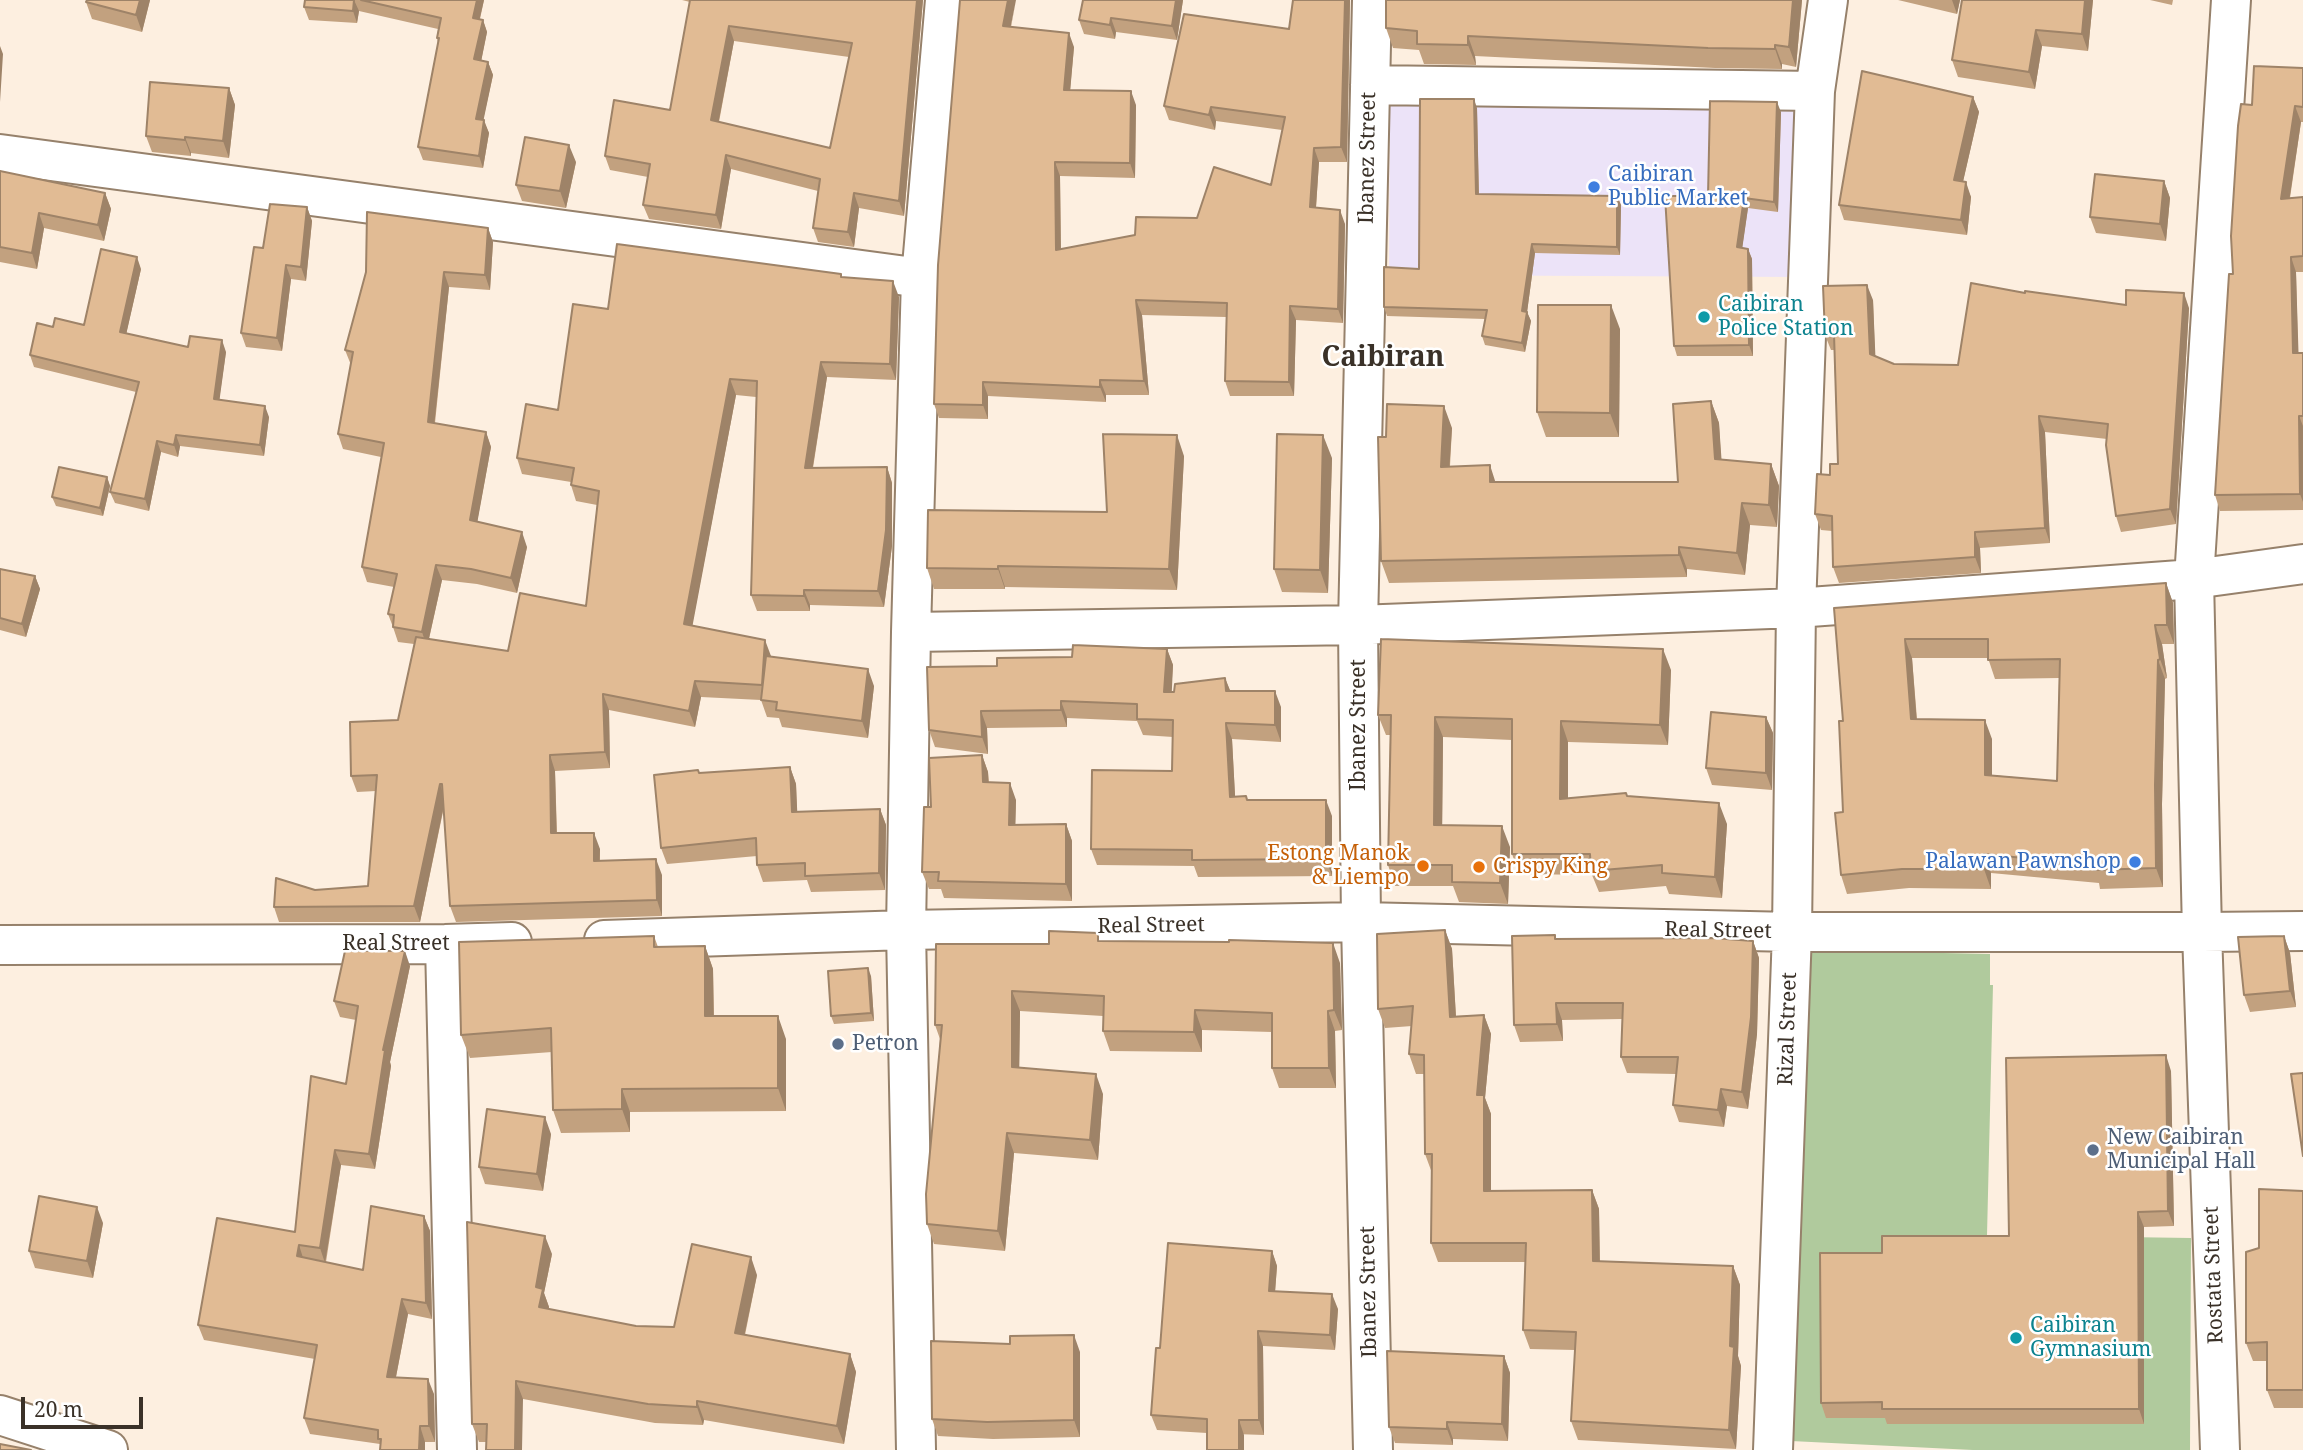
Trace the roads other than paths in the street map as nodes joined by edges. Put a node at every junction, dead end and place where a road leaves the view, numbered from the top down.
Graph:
1 (946, 0) edge
2 (1372, 0) edge
3 (1828, 0) edge
4 (2231, 0) edge
5 (1370, 85) junction
6 (1815, 91) junction
7 (0, 154) edge
8 (921, 278) junction
9 (2303, 564) edge
10 (2194, 579) junction
11 (1796, 608) junction
12 (1359, 625) junction
13 (911, 632) junction
14 (1360, 922) junction
15 (906, 930) junction
16 (2303, 931) edge
17 (1792, 932) junction
18 (2202, 932) junction
19 (445, 944) junction
20 (0, 945) edge
21 (0, 1415) edge
22 (108, 1450) edge
23 (457, 1450) edge
24 (916, 1450) edge
25 (1373, 1450) edge
26 (1773, 1450) edge
27 (2220, 1450) edge

1 - 8 street
2 - 5 street, Ibanez Street
3 - 6 street, Rizal Street
4 - 10 street, Rostata Street
5 - 6 street
5 - 12 street, Ibanez Street
6 - 11 street, Rizal Street
7 - 8 street
8 - 13 street
9 - 10 street
10 - 11 street
10 - 18 street, Rostata Street
11 - 12 street
11 - 17 street, Rizal Street
12 - 13 street
12 - 14 street, Ibanez Street
13 - 15 street
14 - 15 street, Real Street
14 - 17 street, Real Street
14 - 25 street, Ibanez Street
15 - 19 street, Real Street
15 - 24 street
16 - 18 street, Real Street
17 - 18 street, Real Street
17 - 26 street, Rizal Street
18 - 27 street, Rostata Street
19 - 20 street, Real Street
19 - 23 street
21 - 22 street

